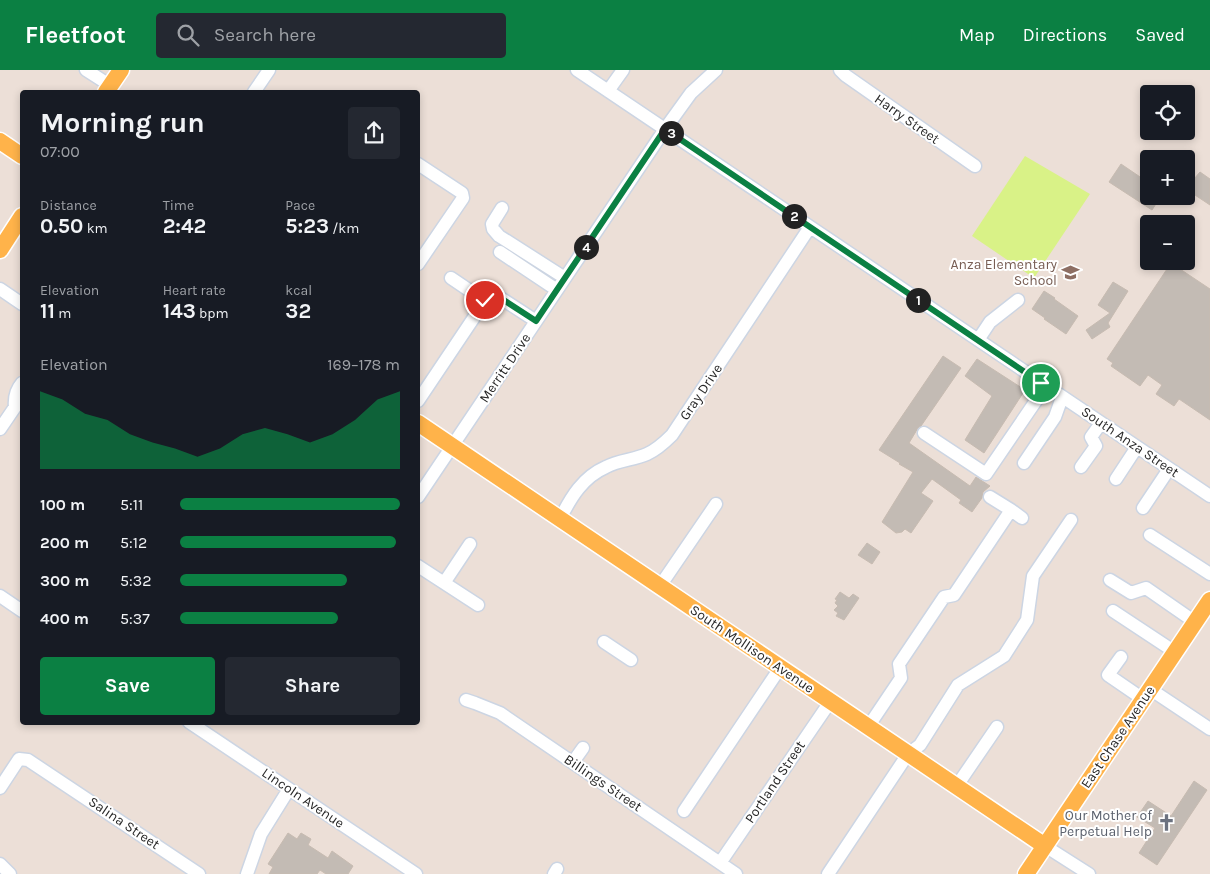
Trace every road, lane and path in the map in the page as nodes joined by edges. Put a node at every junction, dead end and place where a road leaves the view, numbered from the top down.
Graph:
1 (86, 70) edge
2 (121, 70) edge
3 (269, 70) edge
4 (577, 70) edge
5 (623, 70) edge
6 (716, 70) edge
7 (840, 70) edge
8 (108, 89) edge
9 (255, 90) edge
10 (608, 91) junction
11 (665, 129) junction
12 (0, 141) edge
13 (20, 155) edge
14 (420, 165) edge
15 (975, 166) dead end
16 (502, 208) dead end
17 (20, 219) edge
18 (810, 227) junction
19 (0, 250) edge
20 (500, 252) dead end
21 (420, 259) edge
22 (451, 278) dead end
23 (565, 278) junction
24 (0, 289) edge
25 (557, 290) junction
26 (485, 300) junction
27 (1018, 300) dead end
28 (20, 303) edge
29 (536, 321) junction
30 (978, 340) junction
31 (20, 386) edge
32 (1046, 386) junction
33 (420, 398) edge
34 (1064, 398) junction
35 (420, 423) edge
36 (1100, 423) junction
37 (0, 429) edge
38 (924, 434) dead end
39 (452, 446) junction
40 (1137, 447) junction
41 (1024, 463) dead end
42 (1081, 467) dead end
43 (1169, 469) junction
44 (1116, 479) dead end
45 (420, 494) edge
46 (1210, 496) edge
47 (990, 497) dead end
48 (716, 504) dead end
49 (1143, 508) dead end
50 (1011, 510) junction
51 (1022, 518) dead end
52 (560, 519) junction
53 (1071, 520) dead end
54 (1150, 535) dead end
55 (470, 544) dead end
56 (420, 567) edge
57 (1210, 574) edge
58 (1110, 580) dead end
59 (444, 583) junction
60 (660, 586) junction
61 (0, 596) edge
62 (1210, 600) edge
63 (20, 605) edge
64 (478, 605) dead end
65 (1112, 611) dead end
66 (1195, 622) junction
67 (604, 642) dead end
68 (1175, 652) junction
69 (1121, 657) dead end
70 (631, 660) dead end
71 (780, 668) junction
72 (1147, 694) junction
73 (466, 700) dead end
74 (830, 702) junction
75 (193, 725) edge
76 (868, 727) junction
77 (997, 727) dead end
78 (1210, 729) edge
79 (583, 748) dead end
80 (908, 754) junction
81 (573, 762) junction
82 (956, 787) junction
83 (0, 788) edge
84 (289, 789) junction
85 (684, 811) dead end
86 (1045, 846) junction
87 (720, 863) junction
88 (0, 864) edge
89 (10, 874) edge
90 (199, 874) edge
91 (247, 874) edge
92 (416, 874) edge
93 (736, 874) edge
94 (828, 874) edge
95 (1026, 874) edge
96 (1089, 874) edge

1 - 8 street
2 - 8 main road
3 - 9 street
4 - 10 street, South Anza Street
5 - 10 street
6 - 11 street, Merritt Drive
7 - 15 street, Harry Street
10 - 11 street, South Anza Street
11 - 18 street, South Anza Street
11 - 23 street, Merritt Drive
12 - 13 main road
14 - 21 street
16 - 23 street
17 - 19 main road
18 - 30 street, South Anza Street
18 - 52 street, Gray Drive
20 - 25 street
22 - 26 street
23 - 25 street, Merritt Drive
24 - 28 street
25 - 29 street, Merritt Drive
26 - 29 street
26 - 33 street
27 - 30 street
29 - 39 street, Merritt Drive
30 - 32 street, South Anza Street
31 - 37 street
32 - 34 street, South Anza Street
32 - 38 street
34 - 36 street, South Anza Street
34 - 41 street
35 - 39 main road, South Mollison Avenue
36 - 40 street, South Anza Street
36 - 42 street
39 - 45 street, Merritt Drive
39 - 52 main road, South Mollison Avenue
40 - 43 street, South Anza Street
40 - 44 street
43 - 46 street, South Anza Street
43 - 49 street
47 - 50 street
48 - 60 street
50 - 51 street
50 - 76 street
52 - 60 main road, South Mollison Avenue
53 - 80 street
54 - 57 street
55 - 59 street
56 - 59 street
58 - 66 street
59 - 64 street
60 - 71 main road, South Mollison Avenue
61 - 63 street
62 - 66 main road, East Chase Avenue
65 - 68 street
66 - 68 main road, East Chase Avenue
67 - 70 street
68 - 72 main road, East Chase Avenue
69 - 72 street
71 - 74 main road, South Mollison Avenue
71 - 85 street
72 - 78 street
72 - 86 main road, East Chase Avenue
73 - 81 street, Billings Street
74 - 76 main road, South Mollison Avenue
74 - 87 street, Portland Street
75 - 84 street, Lincoln Avenue
76 - 80 main road, South Mollison Avenue
77 - 82 street
79 - 81 street
80 - 82 main road, South Mollison Avenue
80 - 94 street
81 - 87 street, Billings Street
82 - 86 main road, South Mollison Avenue
83 - 90 street, Salina Street
84 - 91 street
84 - 92 street, Lincoln Avenue
86 - 95 main road, East Chase Avenue
86 - 96 street, South Mollison Avenue
87 - 93 street, Billings Street
88 - 89 street

